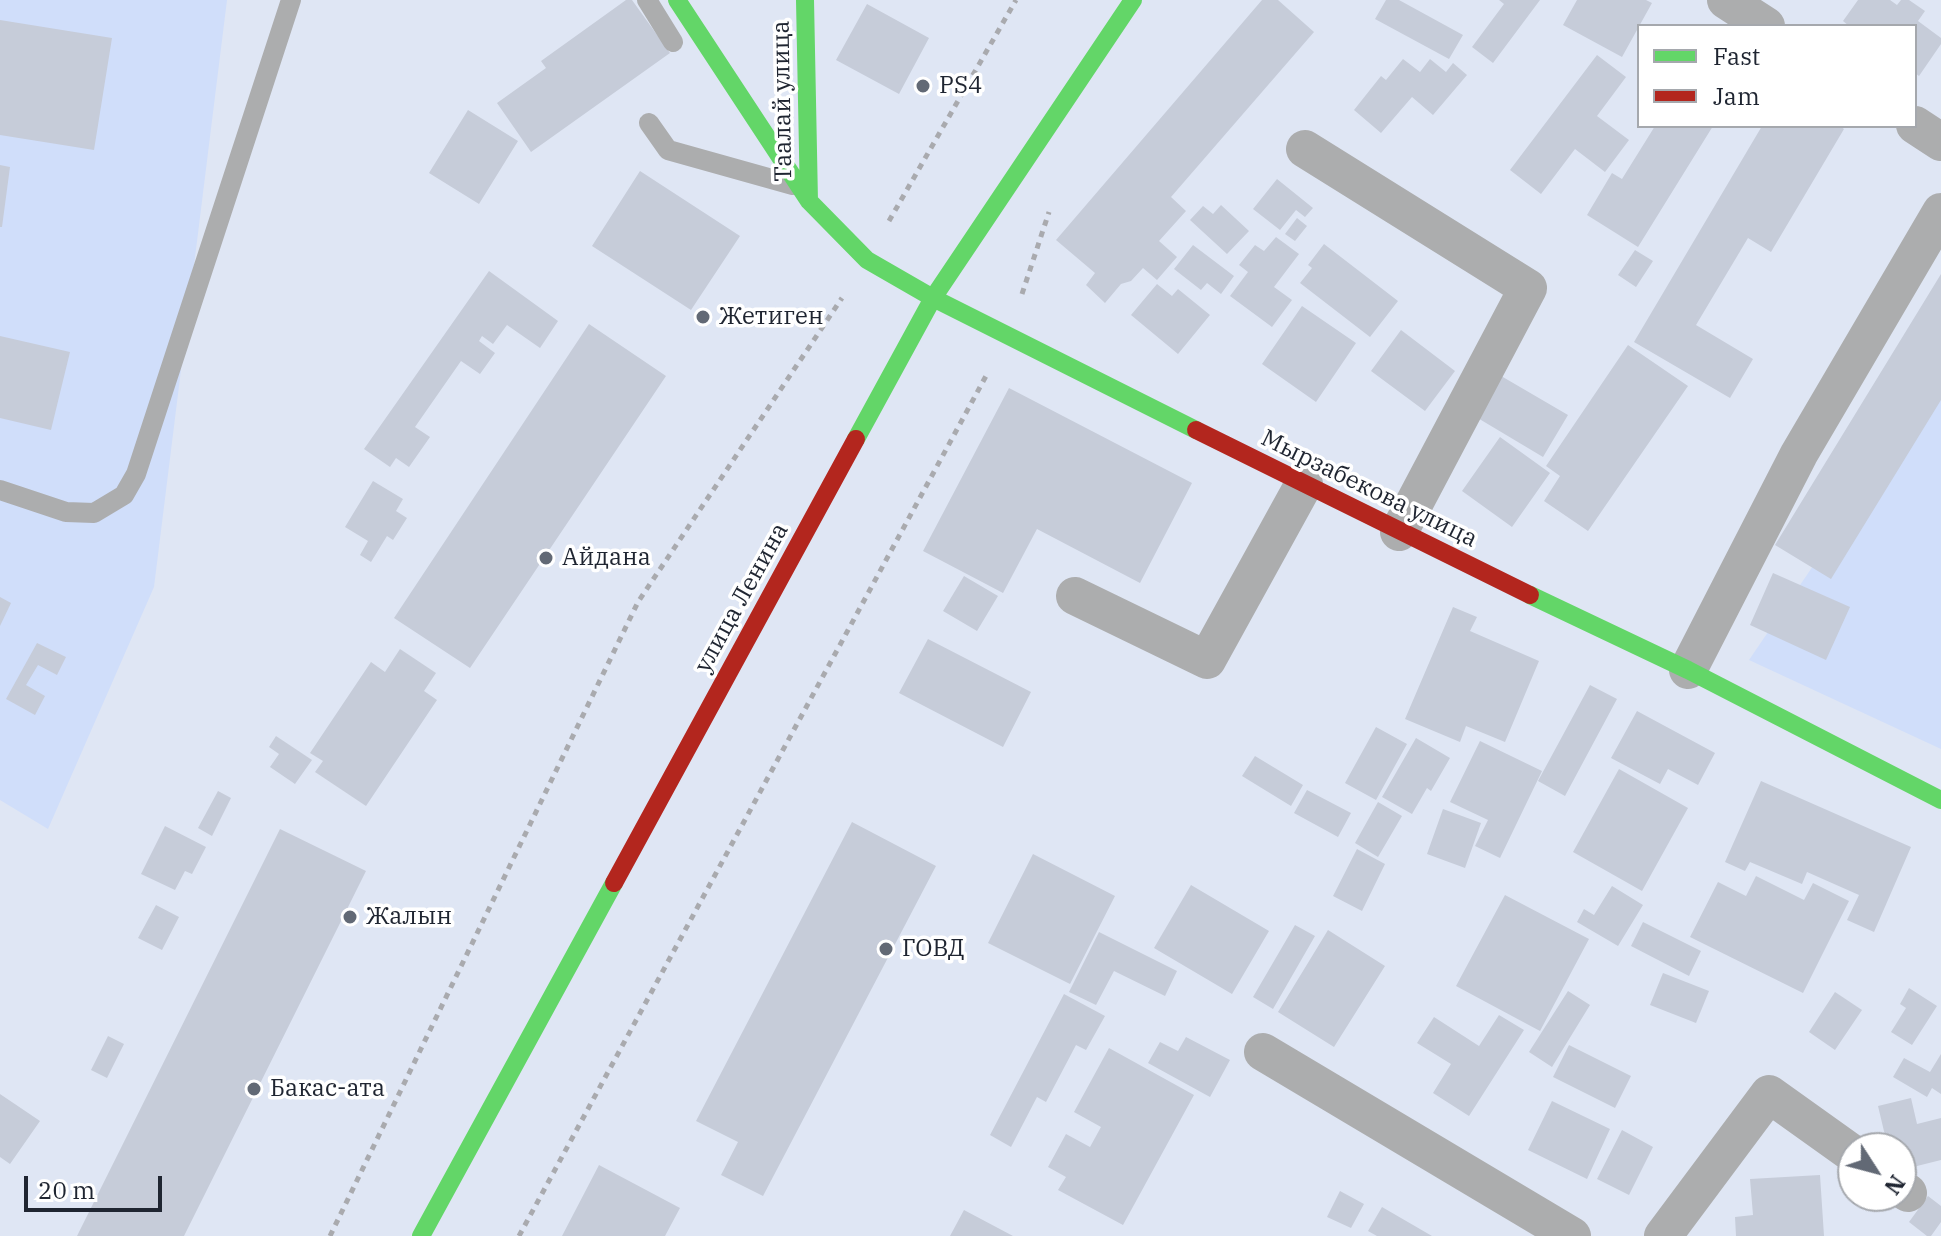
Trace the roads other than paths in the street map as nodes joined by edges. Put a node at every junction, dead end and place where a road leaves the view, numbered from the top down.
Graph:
1 (291, 0) edge
2 (647, 0) edge
3 (677, 0) edge
4 (805, 0) edge
5 (1133, 0) edge
6 (1726, 0) edge
7 (1763, 24) edge
8 (673, 42) dead end
9 (649, 123) dead end
10 (1917, 126) edge
11 (1941, 142) edge
12 (1305, 149) dead end
13 (805, 194) junction
14 (1941, 212) edge
15 (933, 298) junction
16 (1304, 484) junction
17 (0, 490) edge
18 (1399, 532) junction
19 (1075, 596) dead end
20 (1688, 670) junction
21 (1941, 800) edge
22 (1263, 1052) dead end
23 (1837, 1143) edge
24 (421, 1236) edge
25 (1572, 1236) edge
26 (1663, 1236) edge

1 - 17 lane
2 - 8 lane
3 - 13 street, Мырзабекова улица
4 - 13 street, Таалай улица
5 - 15 street, улица Ленина
6 - 7 street
9 - 13 lane
10 - 11 street
12 - 18 street
13 - 15 street, Мырзабекова улица
14 - 20 street
15 - 16 street, Мырзабекова улица
15 - 24 street, улица Ленина
16 - 18 street, Мырзабекова улица
16 - 19 street
18 - 20 street, Мырзабекова улица
20 - 21 street, Мырзабекова улица
22 - 25 street
23 - 26 street

